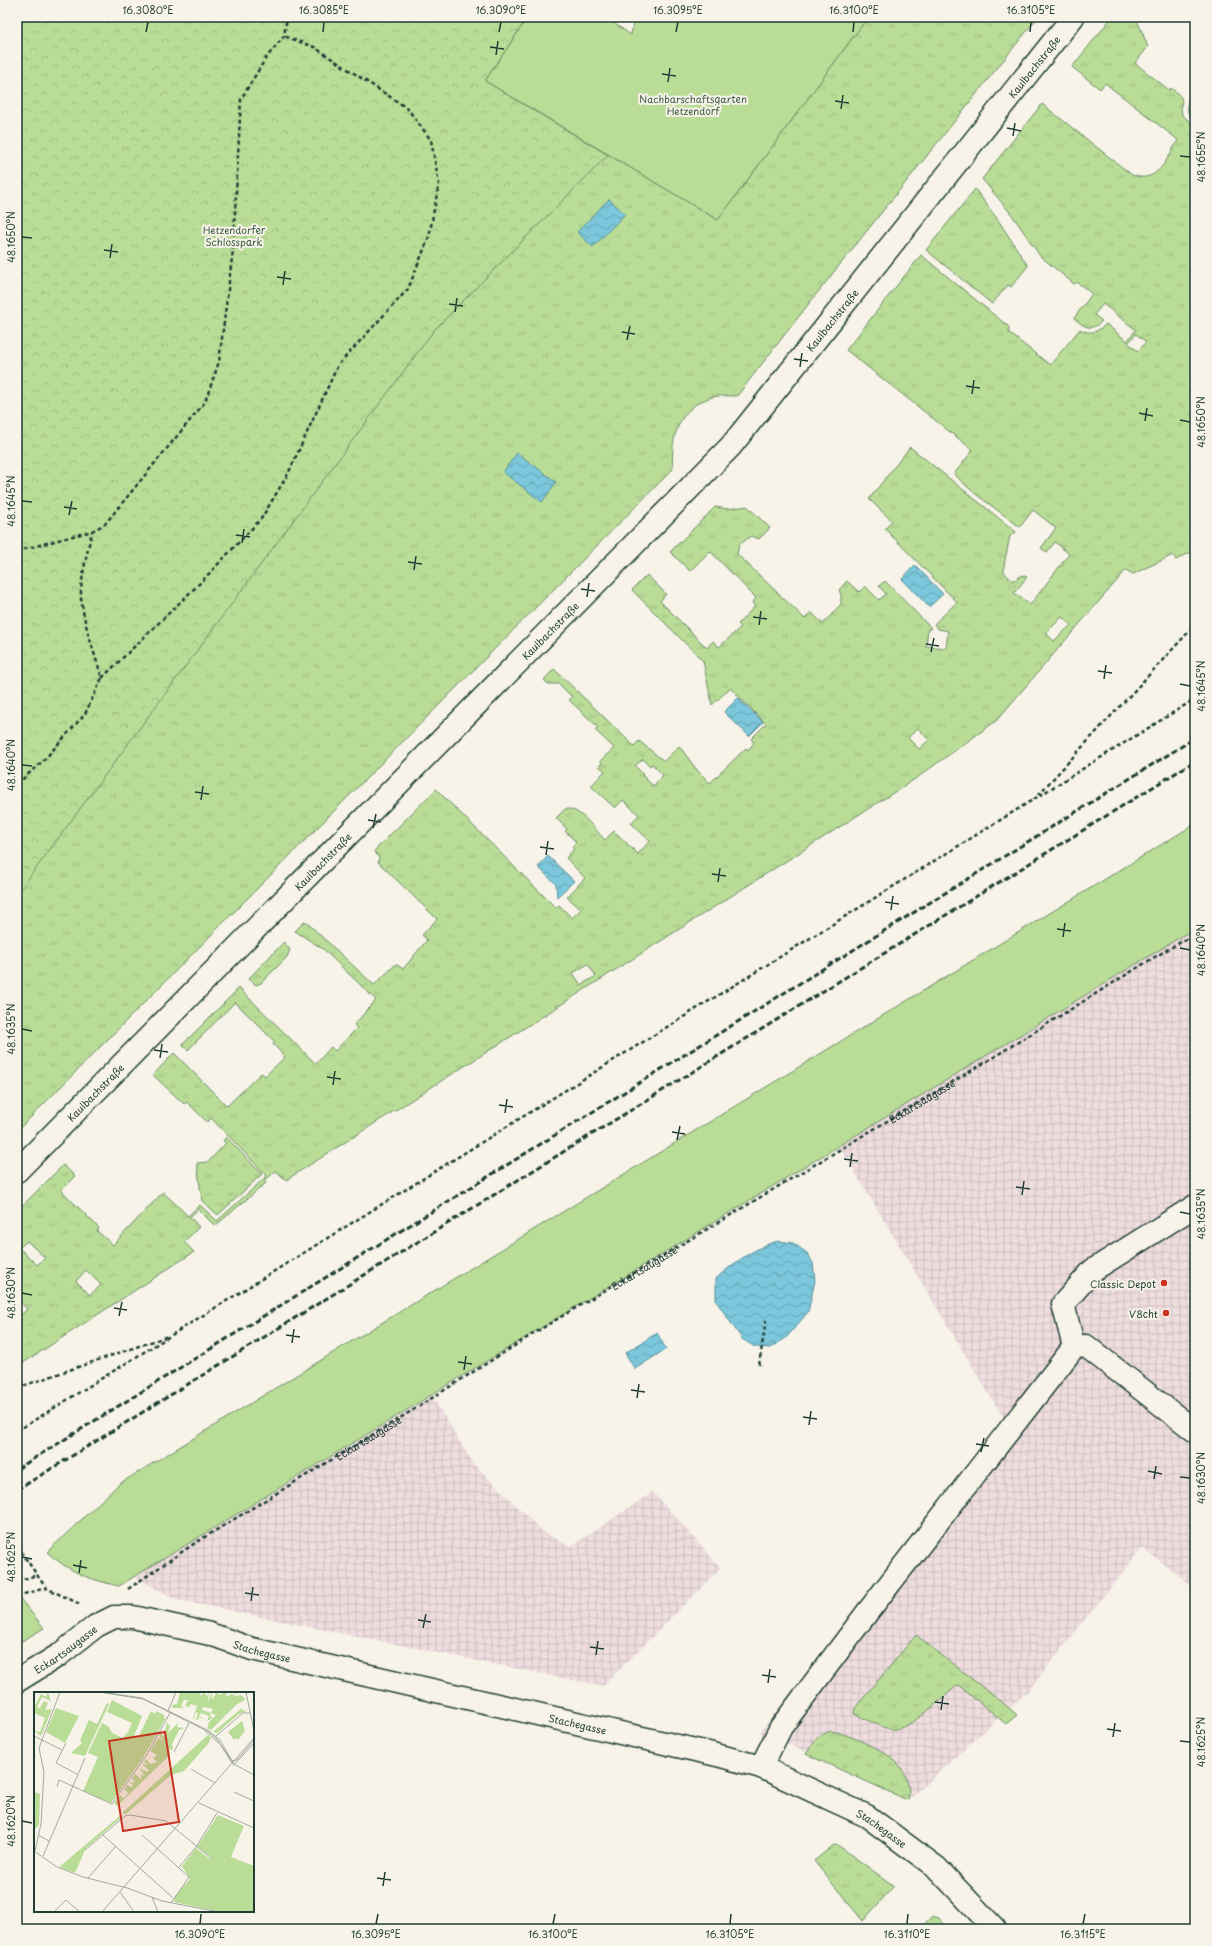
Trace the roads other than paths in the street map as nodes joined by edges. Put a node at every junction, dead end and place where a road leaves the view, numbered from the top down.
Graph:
1 (1073, 17) edge
2 (17, 1171) edge
3 (1195, 1206) edge
4 (1074, 1347) junction
5 (1195, 1431) edge
6 (114, 1617) joint
7 (17, 1682) edge
8 (761, 1767) junction
9 (995, 1929) edge

1 - 2 street, Kaulbachstraße
3 - 4 street
4 - 5 street
4 - 8 street
6 - 7 street, Eckartsaugasse
6 - 8 street, Stachegasse
8 - 9 street, Stachegasse

